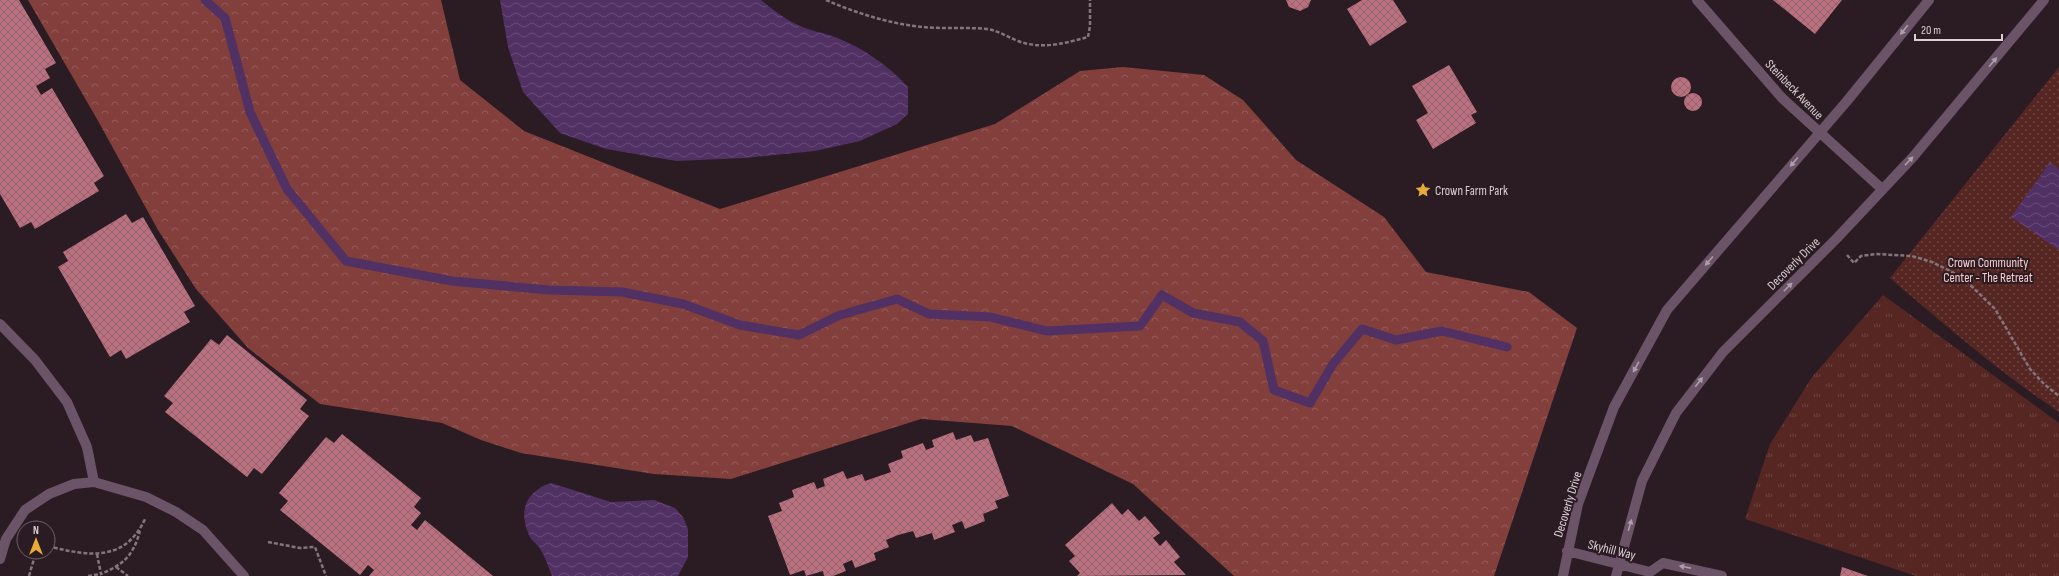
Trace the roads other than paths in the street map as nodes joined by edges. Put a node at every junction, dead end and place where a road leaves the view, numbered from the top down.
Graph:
1 (1697, 0) edge
2 (1929, 0) edge
3 (2044, 0) edge
4 (1819, 132) junction
5 (1882, 189) junction
6 (0, 324) edge
7 (94, 482) junction
8 (1567, 551) junction
9 (0, 559) edge
10 (1619, 564) junction
11 (1651, 574) edge
12 (244, 576) edge
13 (1563, 576) edge
14 (1616, 576) edge
15 (1722, 576) edge

1 - 4 street, Steinbeck Avenue
2 -> 4 street, Decoverly Drive
5 -> 3 street, Decoverly Drive
4 - 5 street, Steinbeck Avenue
4 -> 8 street, Decoverly Drive
10 -> 5 street, Decoverly Drive
6 - 7 street
7 - 9 street
7 - 12 street
8 - 10 street, Skyhill Way
8 - 13 street, Decoverly Drive
10 - 11 street, Skyhill Way
10 - 14 street, Decoverly Drive
15 -> 11 street, Skyhill Way

